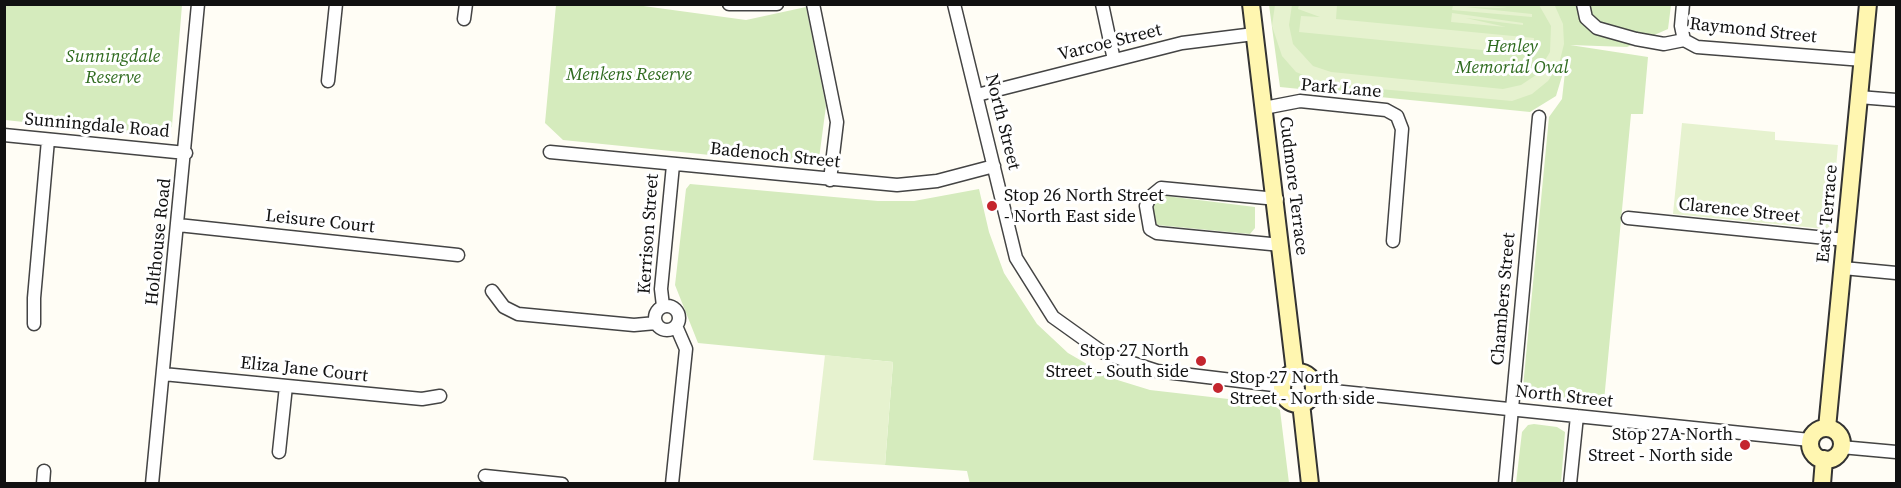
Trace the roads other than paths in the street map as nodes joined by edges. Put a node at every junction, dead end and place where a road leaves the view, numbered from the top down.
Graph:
1 (198, 4) edge
2 (336, 4) edge
3 (466, 4) edge
4 (729, 4) edge
5 (777, 4) edge
6 (813, 4) edge
7 (954, 4) edge
8 (1102, 4) edge
9 (1251, 4) edge
10 (1583, 4) edge
11 (1683, 4) edge
12 (1868, 4) edge
13 (464, 19) dead end
14 (1254, 34) junction
15 (1684, 40) junction
16 (1114, 60) junction
17 (1863, 60) junction
18 (328, 81) dead end
19 (977, 95) junction
20 (1859, 97) junction
21 (1896, 100) edge
22 (1264, 108) junction
23 (1539, 117) dead end
24 (4, 135) edge
25 (48, 140) junction
26 (550, 152) dead end
27 (186, 153) junction
28 (673, 165) junction
29 (994, 166) junction
30 (830, 180) junction
31 (1276, 199) junction
32 (1628, 218) dead end
33 (178, 225) junction
34 (1846, 240) junction
35 (1393, 241) dead end
36 (1281, 245) junction
37 (458, 255) dead end
38 (1843, 268) junction
39 (1896, 273) edge
40 (492, 291) dead end
41 (663, 306) junction
42 (656, 323) junction
43 (34, 324) dead end
44 (676, 326) junction
45 (1295, 372) junction
46 (163, 374) junction
47 (1282, 386) junction
48 (286, 387) junction
49 (1314, 389) junction
50 (440, 396) dead end
51 (1301, 403) junction
52 (1512, 409) junction
53 (1577, 416) junction
54 (1827, 428) junction
55 (1810, 440) junction
56 (1841, 447) junction
57 (279, 452) dead end
58 (1896, 452) edge
59 (1824, 459) junction
60 (485, 476) dead end
61 (152, 483) edge
62 (562, 483) edge
63 (672, 483) edge
64 (1310, 483) edge
65 (1505, 483) edge
66 (1570, 483) edge
67 (1821, 483) edge

1 - 27 street, Holthouse Road
2 - 18 street
3 - 13 street
4 - 5 street
6 - 30 street
7 - 19 street, North Street
8 - 16 street
9 - 14 street, Cudmore Terrace
10 - 15 street, Raymond Street
11 - 15 street
12 - 17 street, East Terrace
14 - 16 street, Varcoe Street
14 - 22 street, Cudmore Terrace
15 - 17 street, Raymond Street
16 - 19 street, Varcoe Street
17 - 20 street, East Terrace
19 - 29 street, North Street
20 - 21 street
20 - 34 street, East Terrace
22 - 31 street, Cudmore Terrace
22 - 35 street, Park Lane
23 - 52 street, Chambers Street
24 - 25 street, Sunningdale Road
25 - 27 street, Sunningdale Road
25 - 43 street
26 - 28 street, Badenoch Street
27 - 33 street, Holthouse Road
28 - 30 street, Badenoch Street
28 - 41 street, Kerrison Street
29 - 30 street, Badenoch Street
29 - 47 street, North Street
31 - 36 street, Cudmore Terrace
31 - 36 street
32 - 34 street, Clarence Street
33 - 37 street, Leisure Court
33 - 46 street, Holthouse Road
34 - 38 street, East Terrace
36 - 45 street, Cudmore Terrace
38 - 39 street
38 - 54 street, East Terrace
40 - 42 street
41 - 42 street
41 - 44 street
42 - 44 street
44 - 63 street
45 - 47 street
45 - 49 street
46 - 48 street, Eliza Jane Court
46 - 61 street, Holthouse Road
47 - 51 street
48 - 50 street, Eliza Jane Court
48 - 57 street
49 - 51 street
49 - 52 street, North Street
51 - 64 street
52 - 53 street, North Street
52 - 65 street, Chambers Street
53 - 55 street, North Street
53 - 66 street
54 - 55 street
54 - 56 street
55 - 59 street
56 - 58 street
56 - 59 street
59 - 67 street
60 - 62 street

